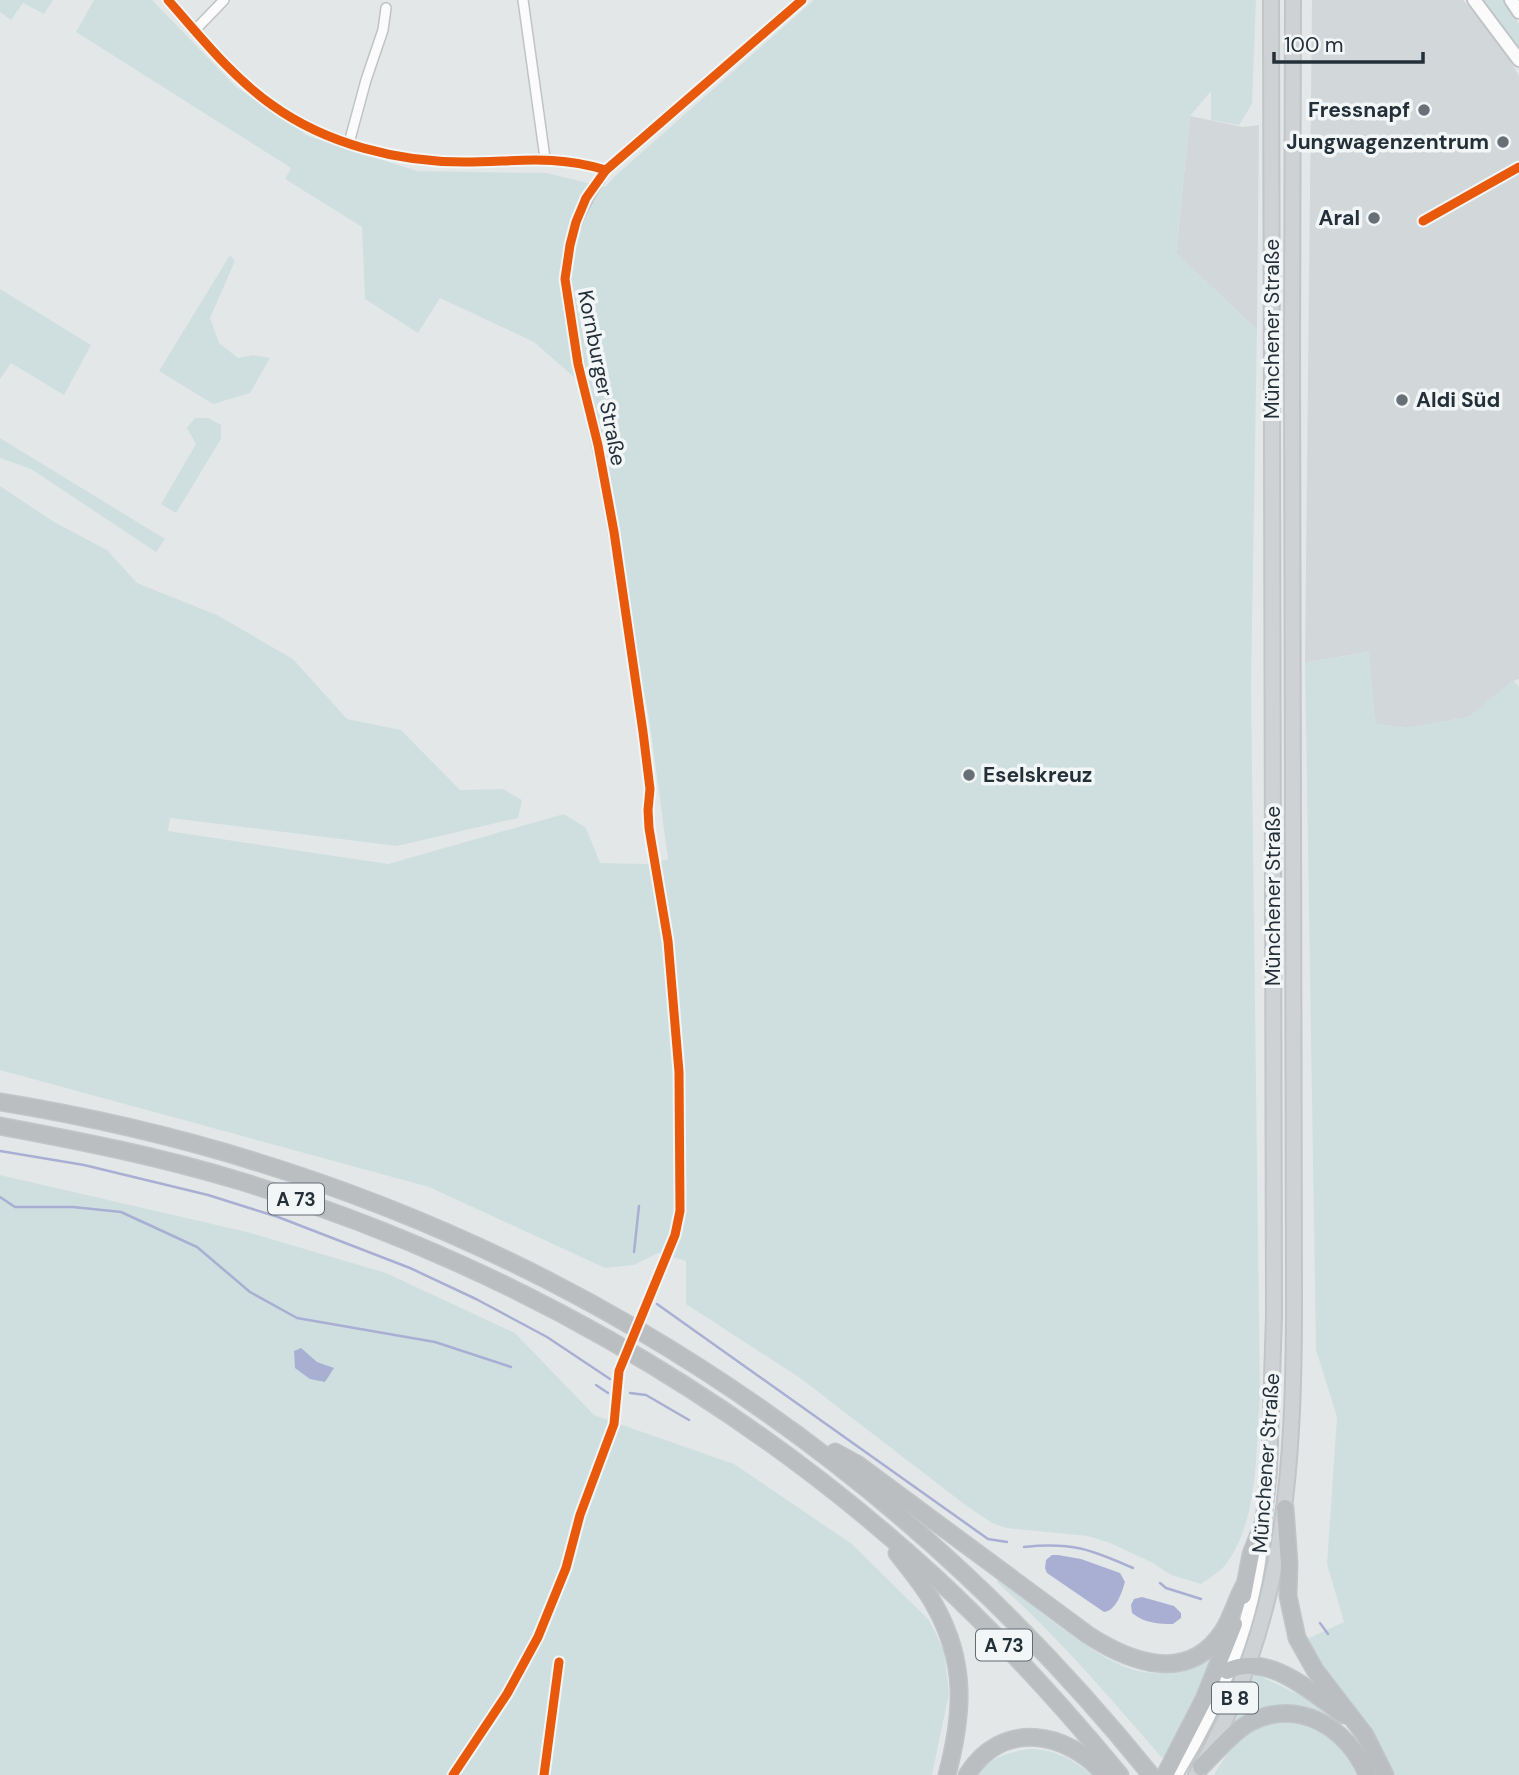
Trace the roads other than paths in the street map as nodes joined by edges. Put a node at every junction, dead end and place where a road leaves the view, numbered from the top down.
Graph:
1 (167, 0) edge
2 (223, 0) edge
3 (523, 0) edge
4 (802, 0) edge
5 (1271, 0) edge
6 (1293, 0) edge
7 (1474, 0) edge
8 (1511, 0) edge
9 (386, 8) dead end
10 (1519, 12) edge
11 (195, 30) junction
12 (1519, 60) edge
13 (349, 143) junction
14 (545, 158) junction
15 (1519, 167) edge
16 (606, 170) junction
17 (1423, 221) dead end
18 (643, 732) dead end
19 (0, 1102) edge
20 (0, 1126) edge
21 (784, 1424) junction
22 (1285, 1508) junction
23 (1262, 1524) joint
24 (876, 1526) junction
25 (1237, 1619) junction
26 (559, 1662) dead end
27 (1248, 1665) junction
28 (1227, 1671) junction
29 (1358, 1724) junction
30 (1173, 1771) edge
31 (1198, 1771) edge
32 (544, 1775) edge
33 (947, 1775) edge
34 (967, 1775) edge
35 (1105, 1775) edge
36 (1121, 1775) edge
37 (1151, 1775) edge
38 (1367, 1775) edge
39 (1385, 1775) edge

1 - 11 street
2 - 11 street
3 - 14 street
4 - 16 street, Kornburger Straße
5 - 23 main road, Münchener Straße
6 - 22 main road, Münchener Straße
7 - 12 main road
8 - 10 main road
9 - 13 street
11 - 13 street
13 - 14 street
14 - 16 street
15 - 17 street
16 - 18 street, Kornburger Straße
19 - 21 highway, A 73
20 - 24 highway, A 73
21 - 25 highway
21 - 37 highway, A 73
22 - 27 main road, Münchener Straße / B 8
22 - 29 highway
23 - 25 highway
24 - 33 highway
24 - 36 highway, A 73
25 - 28 main road
25 - 30 highway
26 - 32 street
27 - 28 highway
27 - 29 highway
27 - 31 main road, Münchener Straße / B 8
28 - 30 main road
29 - 39 highway
31 - 38 highway
34 - 35 highway

